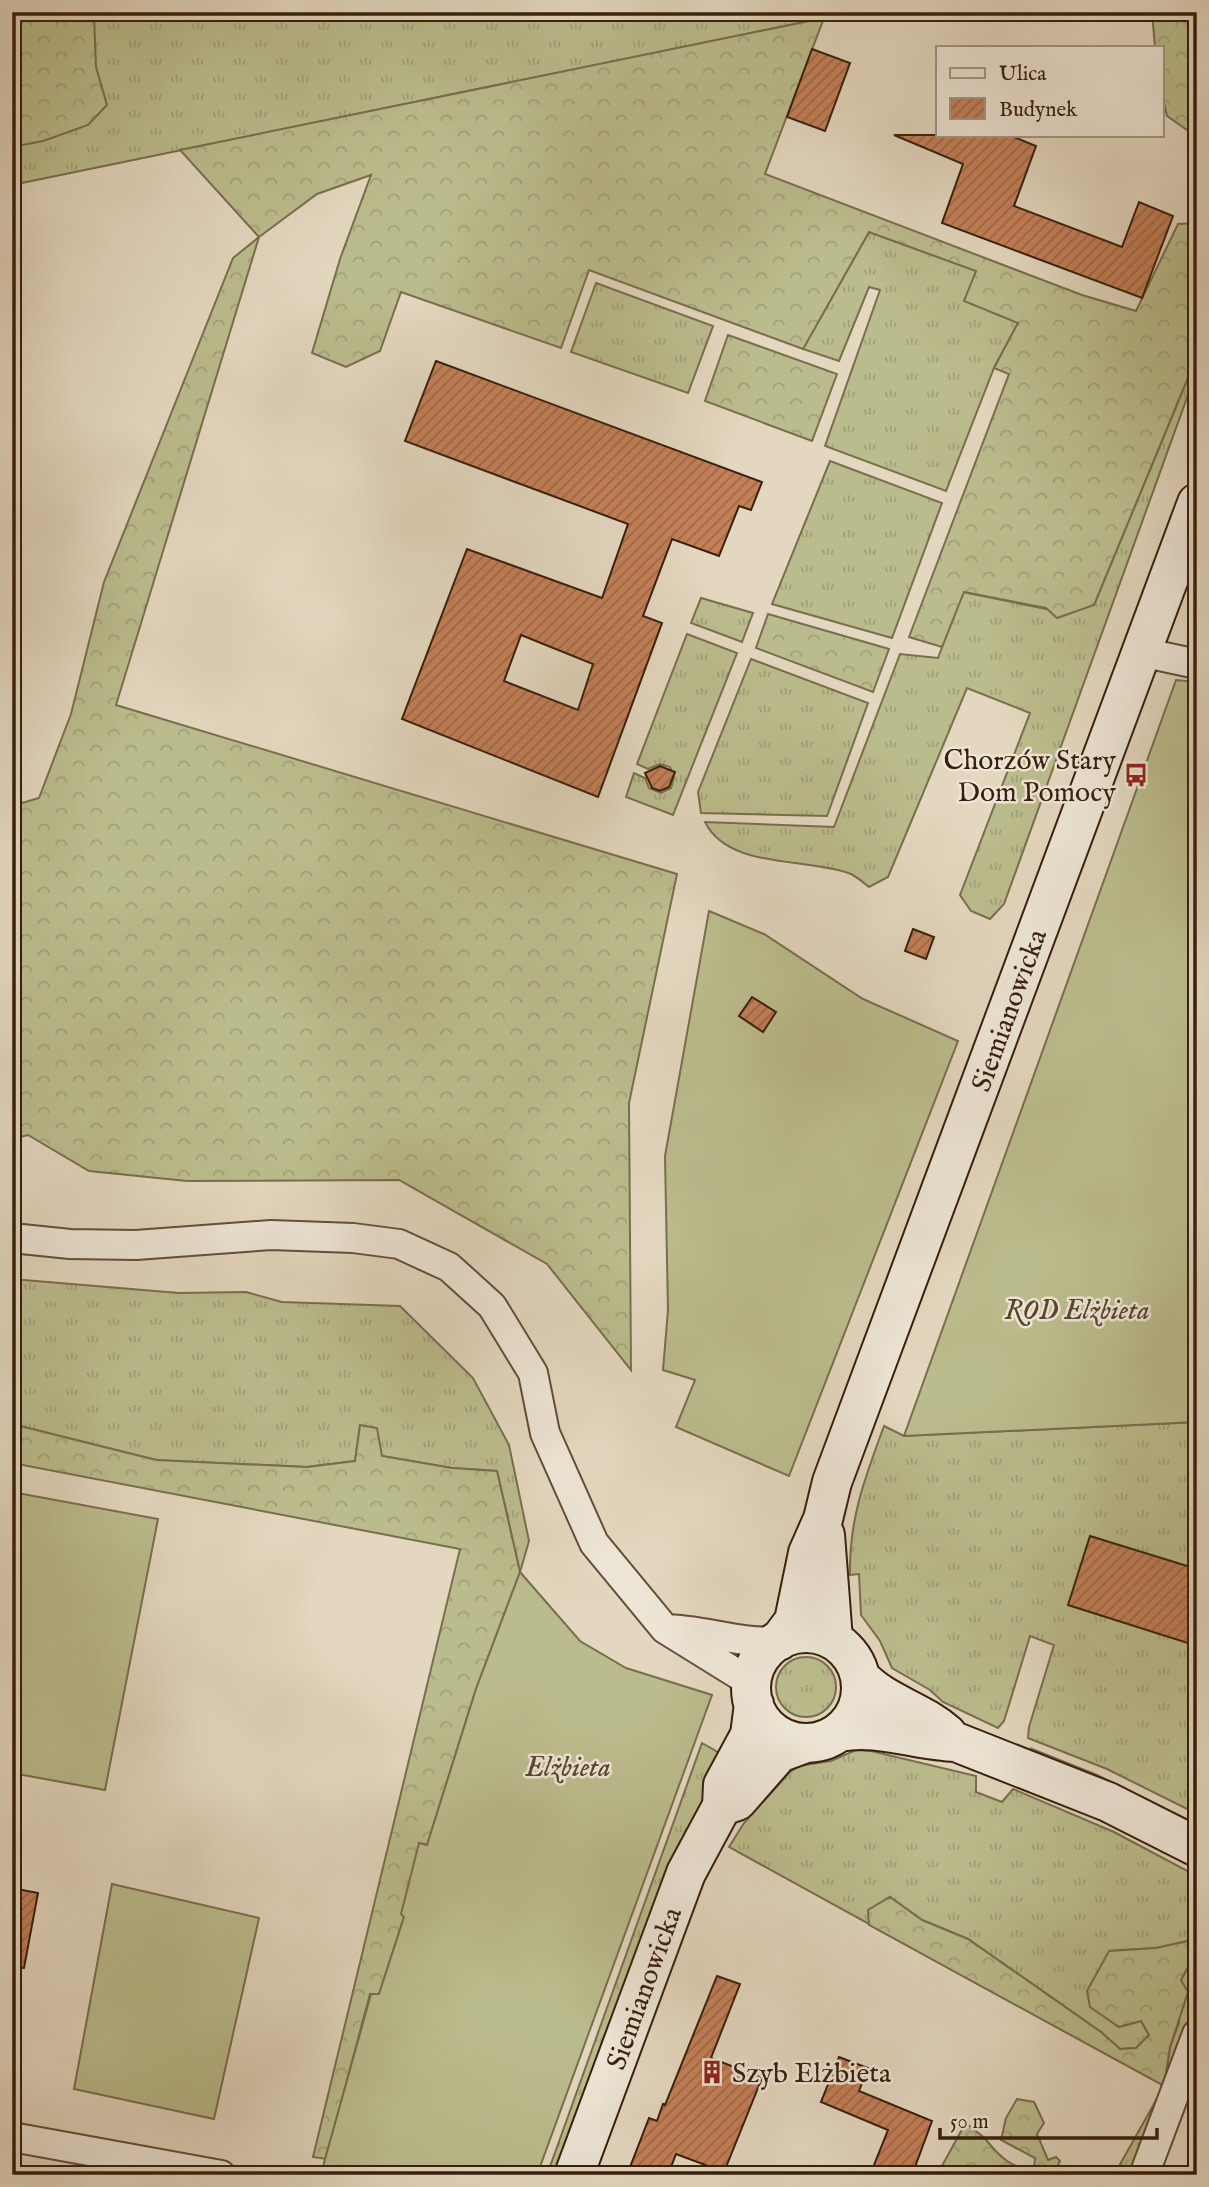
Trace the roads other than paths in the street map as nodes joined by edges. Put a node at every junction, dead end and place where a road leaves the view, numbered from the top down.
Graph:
1 (1197, 503) edge
2 (1141, 652) junction
3 (1197, 664) edge
4 (12, 1238) edge
5 (822, 1519) junction
6 (665, 1629) junction
7 (833, 1640) junction
8 (779, 1641) junction
9 (860, 1677) junction
10 (753, 1693) junction
11 (822, 1737) junction
12 (956, 1742) junction
13 (722, 1806) junction
14 (1197, 1847) edge
15 (1197, 2034) edge
16 (12, 2137) edge
17 (220, 2175) edge
18 (575, 2175) edge
19 (1144, 2175) edge

1 - 2 street, Siemianowicka
2 - 3 street
2 - 5 street, Siemianowicka
4 - 6 street
5 - 7 street, Siemianowicka
5 - 8 street, Siemianowicka
6 - 8 street
6 - 10 street
7 - 8 street
7 - 9 street
8 - 10 street
9 - 11 street
9 - 12 street
10 - 11 street
10 - 13 street, Siemianowicka
11 - 12 street
11 - 13 street, Siemianowicka
12 - 14 street
13 - 18 street, Siemianowicka
15 - 19 street
16 - 17 street

